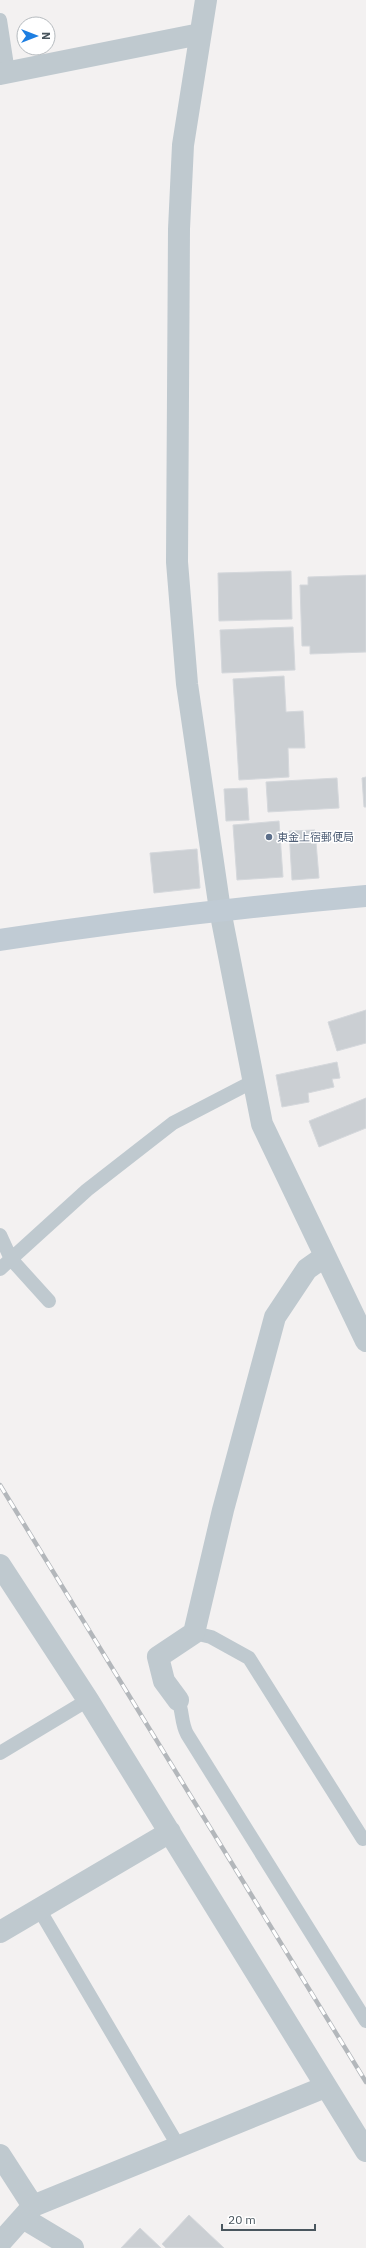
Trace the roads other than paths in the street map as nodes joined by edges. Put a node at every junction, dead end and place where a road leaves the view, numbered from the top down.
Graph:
1 (206, 0) edge
2 (0, 20) edge
3 (200, 34) junction
4 (4, 73) edge
5 (366, 896) edge
6 (220, 910) junction
7 (0, 940) edge
8 (254, 1081) junction
9 (0, 1235) edge
10 (324, 1257) junction
11 (11, 1259) junction
12 (0, 1269) edge
13 (49, 1301) dead end
14 (366, 1341) edge
15 (2, 1573) edge
16 (194, 1633) junction
17 (88, 1700) junction
18 (178, 1700) joint
19 (0, 1753) edge
20 (170, 1832) junction
21 (364, 1839) dead end
22 (39, 1909) junction
23 (0, 1932) edge
24 (366, 2022) edge
25 (325, 2087) junction
26 (179, 2147) junction
27 (366, 2151) edge
28 (0, 2155) edge
29 (28, 2212) junction
30 (0, 2243) edge
31 (73, 2248) edge

1 - 3 street
2 - 4 lane
3 - 4 street
3 - 6 street
5 - 6 street
6 - 7 street
6 - 8 street
8 - 10 street
8 - 11 lane
9 - 11 lane
10 - 14 street
10 - 16 street
11 - 12 lane
11 - 13 lane
15 - 17 street
16 - 18 street
16 - 21 lane
17 - 19 lane
17 - 20 street
18 - 24 lane
20 - 22 street
20 - 25 street
22 - 23 street
22 - 26 lane
25 - 26 street
25 - 27 street
26 - 29 street
28 - 29 street
29 - 30 street
29 - 31 street

